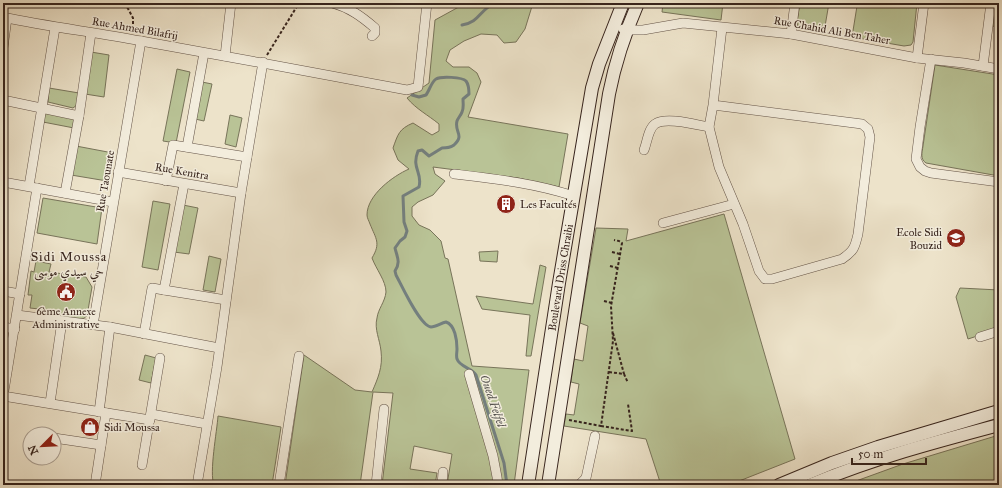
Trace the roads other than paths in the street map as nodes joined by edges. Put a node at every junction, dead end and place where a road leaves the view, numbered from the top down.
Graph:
1 (231, 3) edge
2 (332, 3) edge
3 (427, 3) edge
4 (623, 3) edge
5 (638, 3) edge
6 (794, 3) edge
7 (924, 3) edge
8 (991, 3) edge
9 (5, 17) edge
10 (613, 26) junction
11 (55, 28) junction
12 (722, 28) junction
13 (626, 30) junction
14 (91, 33) junction
15 (791, 34) junction
16 (372, 36) dead end
17 (137, 40) junction
18 (3, 48) edge
19 (204, 53) junction
20 (225, 56) junction
21 (917, 58) junction
22 (931, 59) junction
23 (263, 62) junction
24 (983, 66) junction
25 (999, 69) edge
26 (3, 100) edge
27 (713, 105) junction
28 (42, 109) junction
29 (79, 116) junction
30 (709, 127) junction
31 (187, 147) junction
32 (644, 150) dead end
33 (247, 158) junction
34 (118, 172) junction
35 (454, 174) dead end
36 (166, 181) junction
37 (3, 182) edge
38 (999, 182) edge
39 (184, 184) junction
40 (33, 187) junction
41 (65, 193) junction
42 (241, 193) junction
43 (574, 196) junction
44 (113, 202) junction
45 (734, 204) junction
46 (663, 223) dead end
47 (164, 290) junction
48 (3, 291) edge
49 (20, 294) junction
50 (226, 300) junction
51 (17, 315) junction
52 (62, 321) junction
53 (93, 325) junction
54 (3, 327) edge
55 (110, 327) junction
56 (15, 329) junction
57 (999, 331) edge
58 (144, 334) junction
59 (980, 337) dead end
60 (219, 348) junction
61 (299, 356) dead end
62 (160, 358) dead end
63 (469, 374) dead end
64 (3, 396) edge
65 (50, 403) junction
66 (384, 409) dead end
67 (999, 411) edge
68 (103, 412) junction
69 (150, 417) junction
70 (207, 424) junction
71 (999, 425) edge
72 (595, 436) dead end
73 (62, 439) edge
74 (101, 445) junction
75 (142, 465) dead end
76 (443, 472) dead end
77 (95, 485) edge
78 (197, 485) edge
79 (279, 485) edge
80 (376, 485) edge
81 (442, 485) edge
82 (498, 485) edge
83 (528, 485) edge
84 (548, 485) edge
85 (579, 485) edge
86 (779, 485) edge
87 (810, 485) edge

1 - 20 street
2 - 16 street
3 - 23 street, Rue Ahmed Bilafrij
4 - 10 main road, Boulevard Driss Chraibi
5 - 13 main road, Boulevard Driss Chraibi
6 - 15 street
7 - 21 street
8 - 24 street
9 - 11 street, Rue Ahmed Bilafrij
9 - 18 street
10 - 13 street, Rue Chahid Ali Ben Taher
10 - 43 main road, Boulevard Driss Chraibi
11 - 14 street, Rue Ahmed Bilafrij
11 - 28 street
12 - 13 street, Rue Chahid Ali Ben Taher
12 - 15 street, Rue Chahid Ali Ben Taher
12 - 27 street
13 - 84 main road, Boulevard Driss Chraibi
14 - 17 street, Rue Ahmed Bilafrij
14 - 29 street
15 - 21 street, Rue Chahid Ali Ben Taher
17 - 19 street, Rue Ahmed Bilafrij
17 - 34 street, Rue Taounate
19 - 20 street, Rue Ahmed Bilafrij
19 - 31 street
20 - 23 street, Rue Ahmed Bilafrij
21 - 22 street, Rue Chahid Ali Ben Taher
22 - 24 street, Rue Chahid Ali Ben Taher
22 - 38 street
23 - 33 street
24 - 25 street, Rue Chahid Ali Ben Taher
26 - 28 street
27 - 30 street
27 - 45 street
28 - 29 street
28 - 40 street
29 - 41 street
30 - 32 street
30 - 45 street
31 - 33 street
31 - 36 street
33 - 42 street
34 - 36 street, Rue Kenitra
34 - 44 street, Rue Taounate
35 - 43 street
36 - 39 street, Rue Kenitra
37 - 40 street
39 - 42 street, Rue Kenitra
39 - 47 street
40 - 41 street
40 - 49 street
41 - 44 street
42 - 50 street
43 - 83 main road, Boulevard Driss Chraibi
44 - 53 street, Rue Taounate
45 - 46 street
47 - 50 street
47 - 58 street
48 - 49 street
49 - 51 street
50 - 60 street
51 - 52 street
51 - 56 street
52 - 53 street
52 - 65 street
53 - 55 street
54 - 56 street
55 - 58 street
55 - 68 street
56 - 64 street
57 - 59 street
58 - 60 street
60 - 70 street
61 - 79 street
62 - 69 street
63 - 82 street
64 - 65 street
65 - 68 street
66 - 80 street
67 - 86 main road
68 - 69 street
68 - 74 street
69 - 70 street
69 - 75 street
70 - 78 street
71 - 87 main road
72 - 85 street
73 - 74 street
74 - 77 street
76 - 81 street

